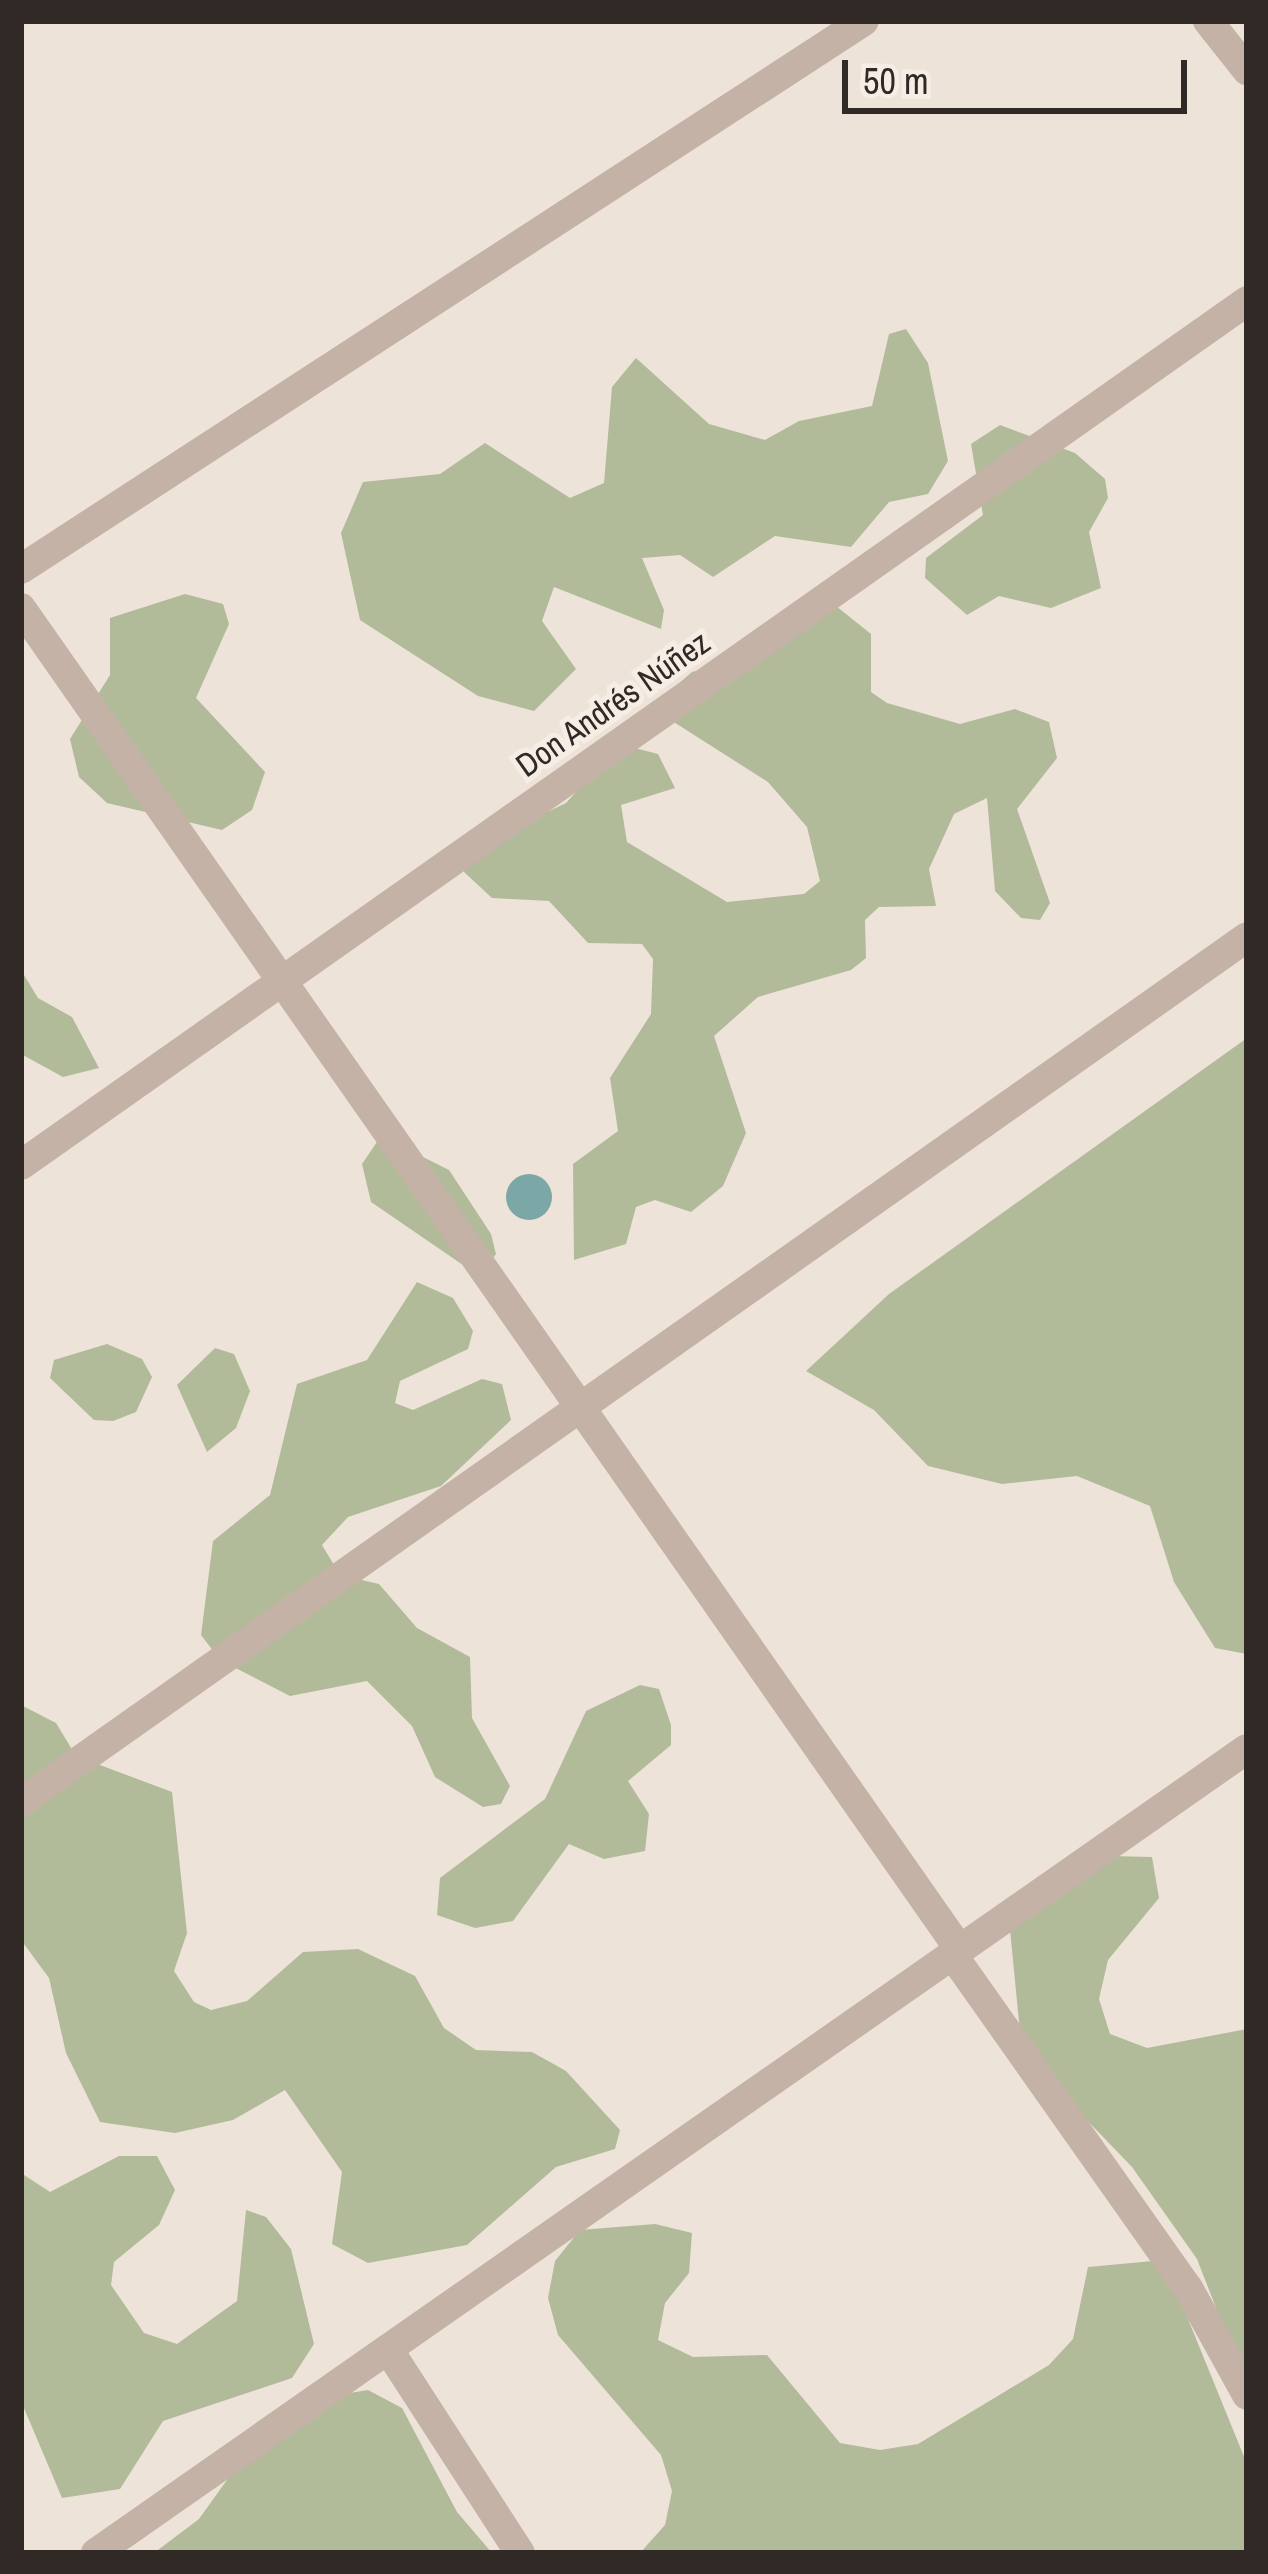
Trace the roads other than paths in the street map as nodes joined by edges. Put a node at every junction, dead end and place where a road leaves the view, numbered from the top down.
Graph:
1 (864, 21) edge
2 (1208, 21) edge
3 (1247, 70) edge
4 (1247, 301) edge
5 (21, 569) edge
6 (21, 608) edge
7 (1247, 937) edge
8 (282, 981) junction
9 (21, 1165) edge
10 (580, 1407) junction
11 (1247, 1749) edge
12 (21, 1802) edge
13 (956, 1952) junction
14 (388, 2349) junction
15 (1247, 2396) edge
16 (96, 2553) edge
17 (520, 2553) edge

1 - 5 street
2 - 3 street
4 - 8 street, Don Andrés Núñez
6 - 8 street
7 - 10 street
8 - 9 street, Don Andrés Núñez
8 - 10 street
10 - 12 street
10 - 13 street
11 - 13 street
13 - 14 street
13 - 15 street
14 - 16 street
14 - 17 street

